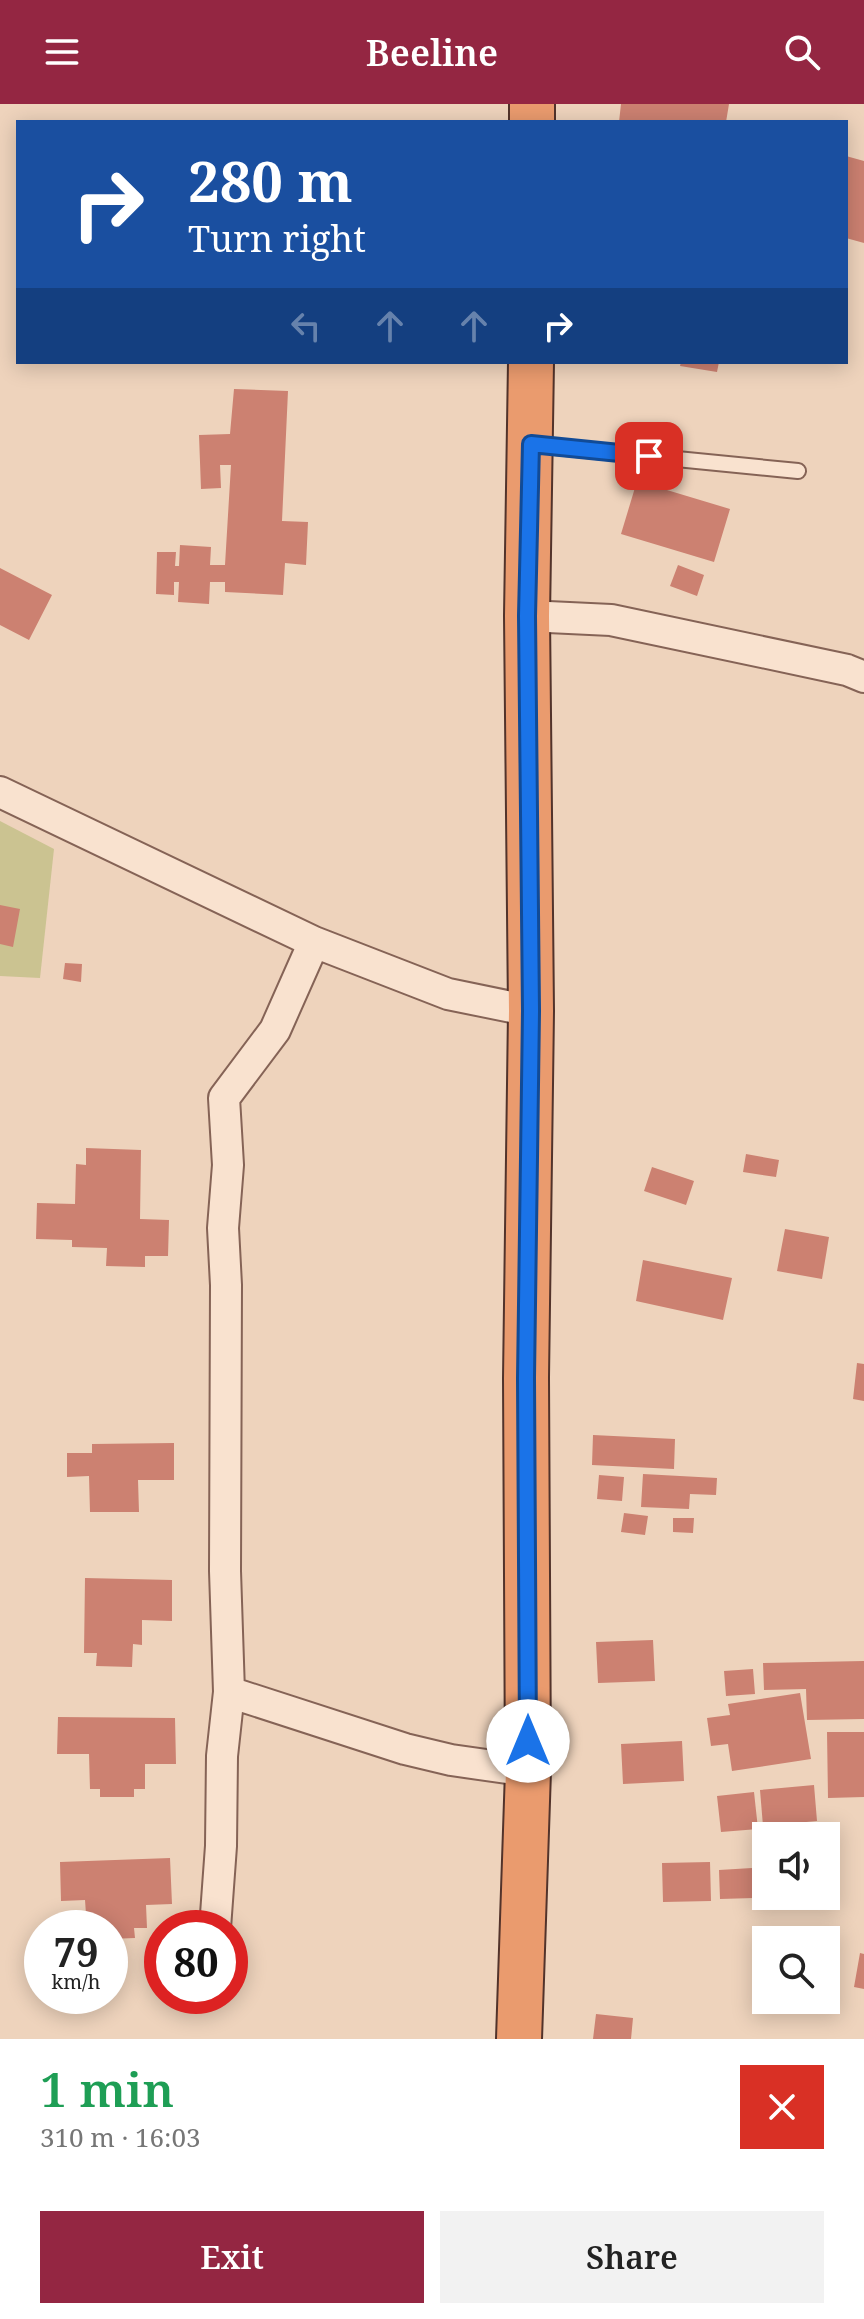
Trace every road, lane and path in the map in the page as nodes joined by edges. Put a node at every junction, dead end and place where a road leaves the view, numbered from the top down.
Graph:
1 (531, 364) edge
2 (531, 444) junction
3 (798, 471) dead end
4 (527, 616) junction
5 (864, 677) edge
6 (0, 792) edge
7 (314, 942) junction
8 (531, 1011) junction
9 (229, 1692) junction
10 (528, 1771) junction
11 (216, 1910) edge
12 (519, 2039) edge

1 - 2 highway
2 - 3 lane
2 - 4 highway
4 - 5 street
4 - 8 highway
6 - 7 street
7 - 8 street
7 - 9 street
8 - 10 highway
9 - 10 street
9 - 11 street
10 - 12 highway

